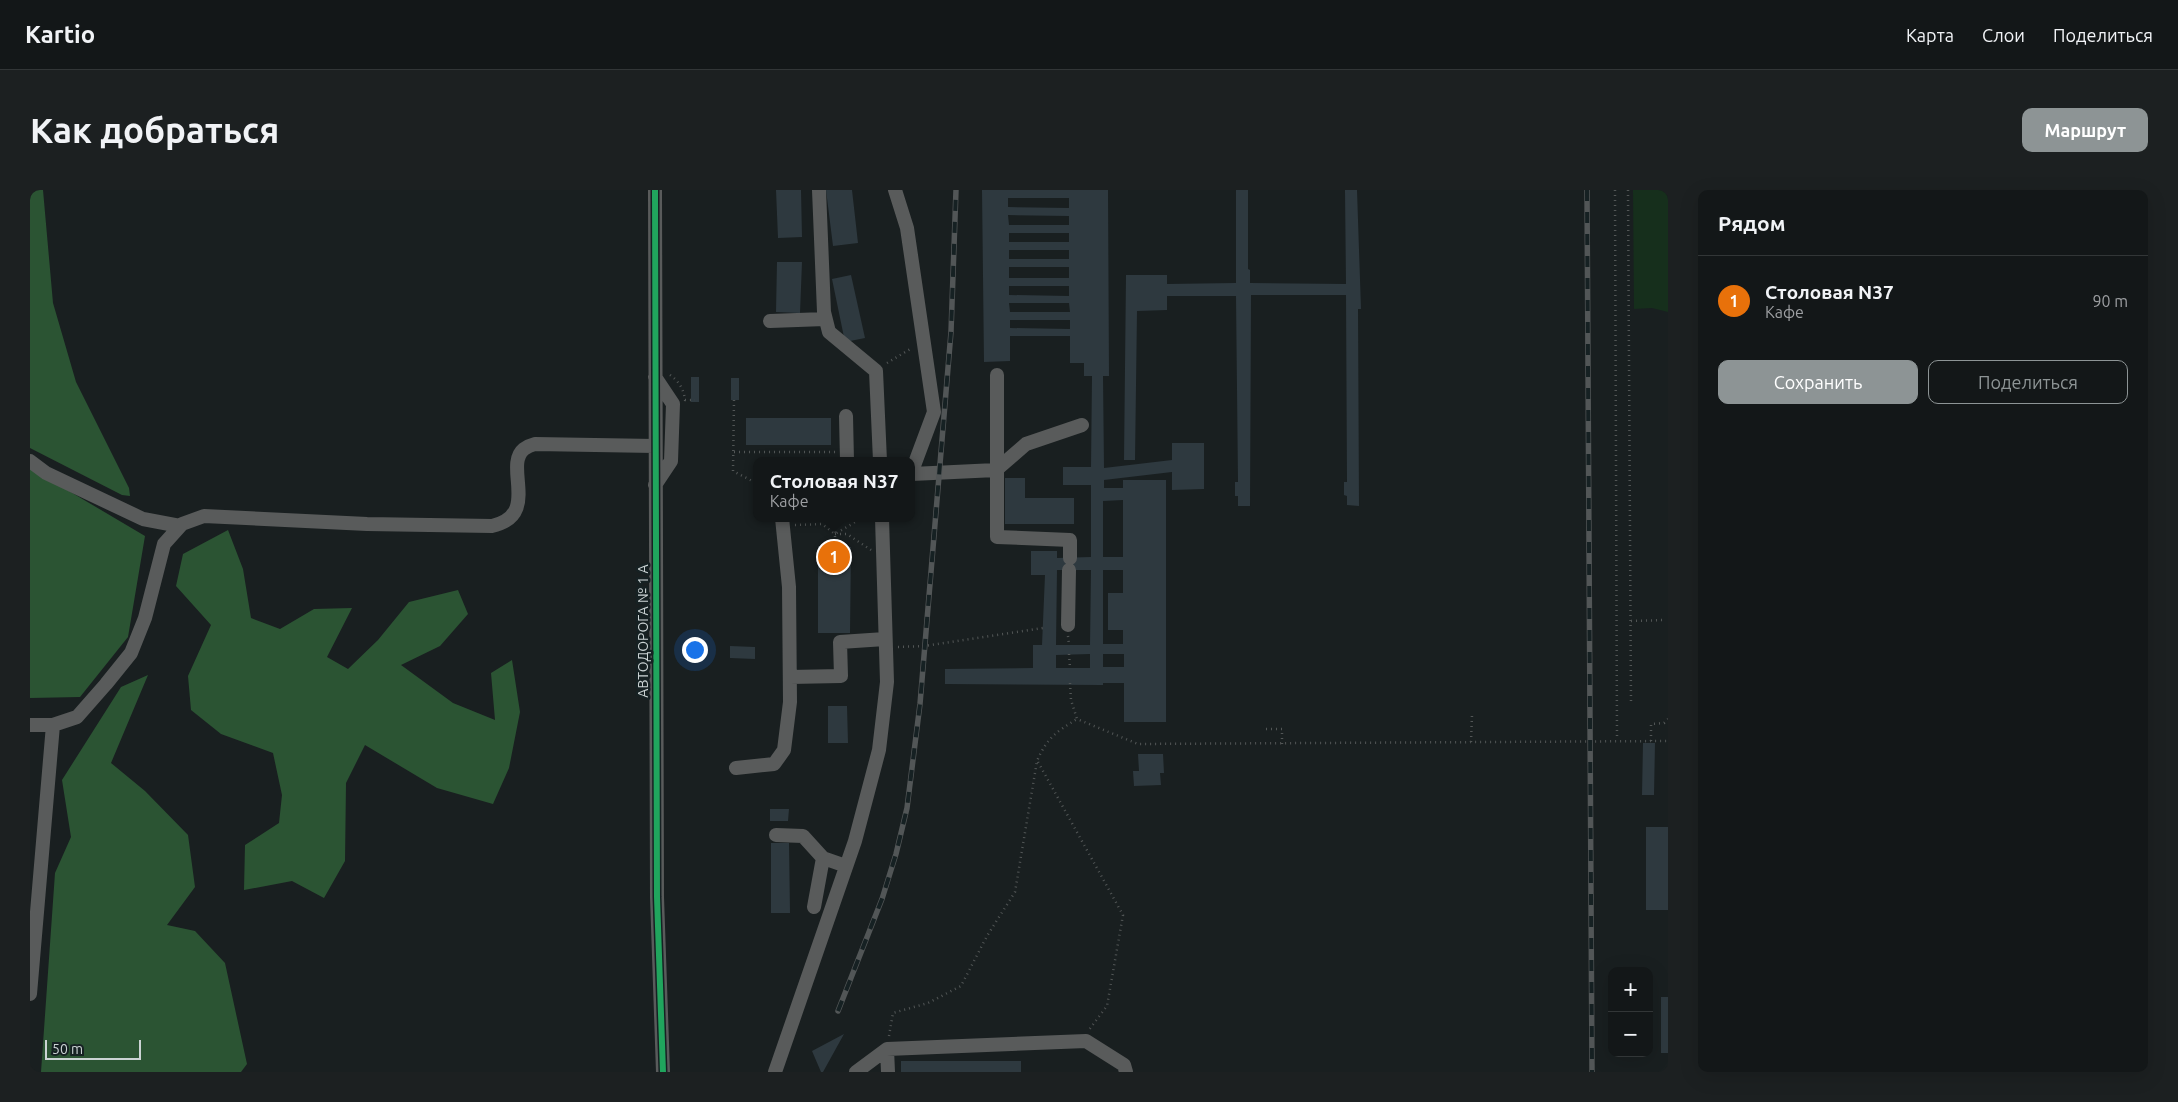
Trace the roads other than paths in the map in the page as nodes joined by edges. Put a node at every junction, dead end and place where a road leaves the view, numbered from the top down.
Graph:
1 (655, 190) edge
2 (819, 190) edge
3 (895, 190) edge
4 (825, 319) junction
5 (770, 321) dead end
6 (660, 374) junction
7 (997, 375) dead end
8 (846, 416) dead end
9 (1082, 425) dead end
10 (655, 446) junction
11 (847, 456) edge
12 (880, 457) edge
13 (30, 461) edge
14 (915, 464) edge
15 (996, 470) junction
16 (915, 472) edge
17 (655, 485) junction
18 (782, 522) edge
19 (882, 522) edge
20 (180, 526) junction
21 (1068, 625) dead end
22 (885, 643) junction
23 (790, 677) junction
24 (30, 725) edge
25 (52, 725) junction
26 (736, 768) dead end
27 (776, 835) dead end
28 (823, 858) junction
29 (846, 866) junction
30 (814, 907) dead end
31 (30, 994) edge
32 (886, 1049) junction
33 (663, 1072) edge
34 (775, 1072) edge
35 (856, 1072) edge
36 (888, 1072) edge
37 (1126, 1072) edge

1 - 6 street, АВТОДОРОГА № 1 А
2 - 4 street
3 - 14 street
4 - 5 street
4 - 12 street
6 - 10 street, АВТОДОРОГА № 1 А
6 - 17 street
7 - 15 street
8 - 11 street
9 - 15 street
10 - 17 street, АВТОДОРОГА № 1 А
10 - 20 street
13 - 20 street
15 - 16 street
15 - 21 street
17 - 33 street, АВТОДОРОГА № 1 А
18 - 23 street
19 - 22 street
20 - 25 street
22 - 23 street
22 - 29 street
23 - 26 street
24 - 25 street
25 - 31 street
27 - 28 street
28 - 29 street
28 - 30 street
29 - 34 street
32 - 35 street
32 - 36 street
32 - 37 street

